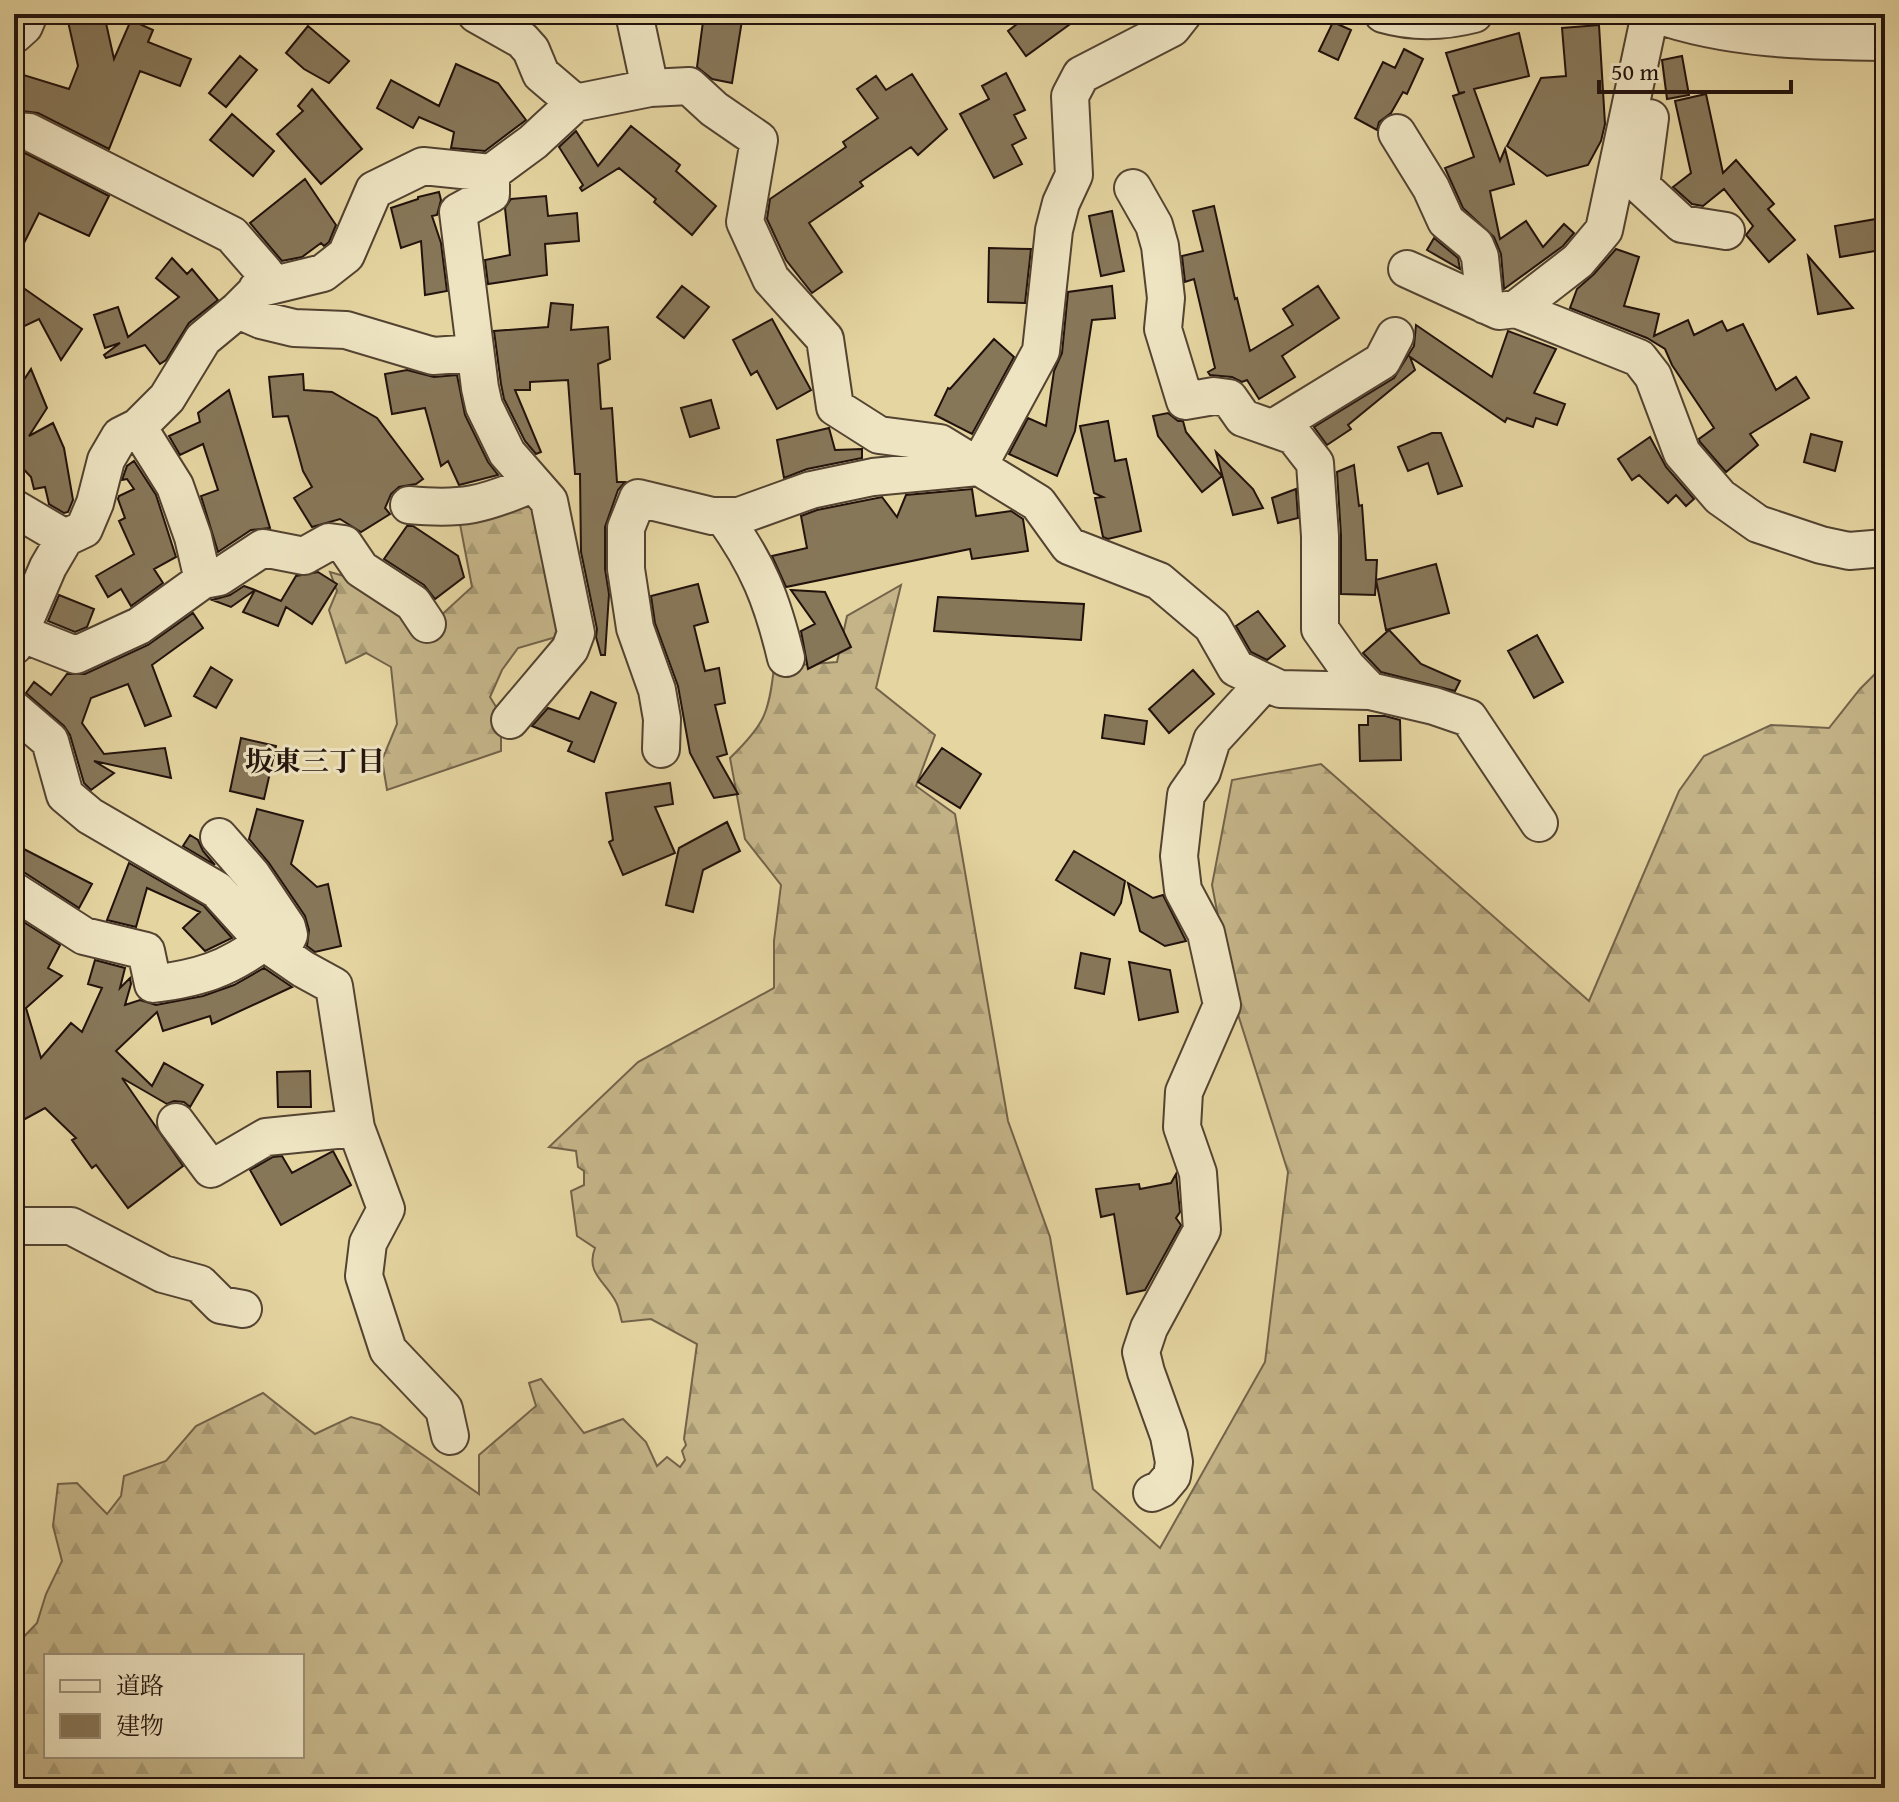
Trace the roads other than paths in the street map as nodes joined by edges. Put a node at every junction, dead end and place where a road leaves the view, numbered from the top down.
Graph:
1 (29, 14) edge
2 (476, 14) edge
3 (637, 14) edge
4 (1183, 14) edge
5 (1383, 14) edge
6 (1474, 14) edge
7 (1650, 23) edge
8 (14, 35) edge
9 (1885, 42) edge
10 (650, 88) junction
11 (575, 103) junction
12 (14, 131) edge
13 (1397, 133) dead end
14 (491, 173) junction
15 (1133, 188) dead end
16 (1726, 231) dead end
17 (1407, 269) dead end
18 (248, 300) junction
19 (1501, 307) junction
20 (1395, 336) dead end
21 (475, 353) junction
22 (138, 427) junction
23 (1273, 428) junction
24 (978, 467) junction
25 (532, 484) junction
26 (409, 505) dead end
27 (14, 508) edge
28 (723, 516) junction
29 (65, 538) junction
30 (1885, 548) edge
31 (203, 580) junction
32 (427, 624) dead end
33 (17, 639) edge
34 (786, 658) dead end
35 (1265, 682) junction
36 (1370, 691) junction
37 (14, 710) edge
38 (510, 720) dead end
39 (661, 749) dead end
40 (1539, 823) dead end
41 (219, 837) dead end
42 (14, 891) edge
43 (272, 948) junction
44 (176, 1122) dead end
45 (356, 1128) junction
46 (14, 1226) edge
47 (243, 1309) dead end
48 (450, 1436) dead end
49 (1152, 1493) dead end

1 - 8 street
2 - 11 street
3 - 10 street
4 - 24 street
5 - 6 street
7 - 9 street
7 - 16 street
7 - 19 street
10 - 11 street
10 - 24 street
11 - 14 street
12 - 18 street
13 - 19 street
14 - 18 street
14 - 21 street
15 - 23 street
17 - 19 street
18 - 21 street
18 - 22 street
19 - 30 street
20 - 23 street
21 - 25 street
22 - 29 street
22 - 31 street
23 - 36 street
24 - 28 street
24 - 35 street
25 - 26 street
25 - 38 street
27 - 29 street
28 - 34 street
28 - 39 street
29 - 33 street
31 - 32 street
31 - 33 street
35 - 36 street
35 - 49 street
36 - 40 street
37 - 43 street
41 - 43 street
42 - 43 street
43 - 45 street
44 - 45 street
45 - 48 street
46 - 47 street

